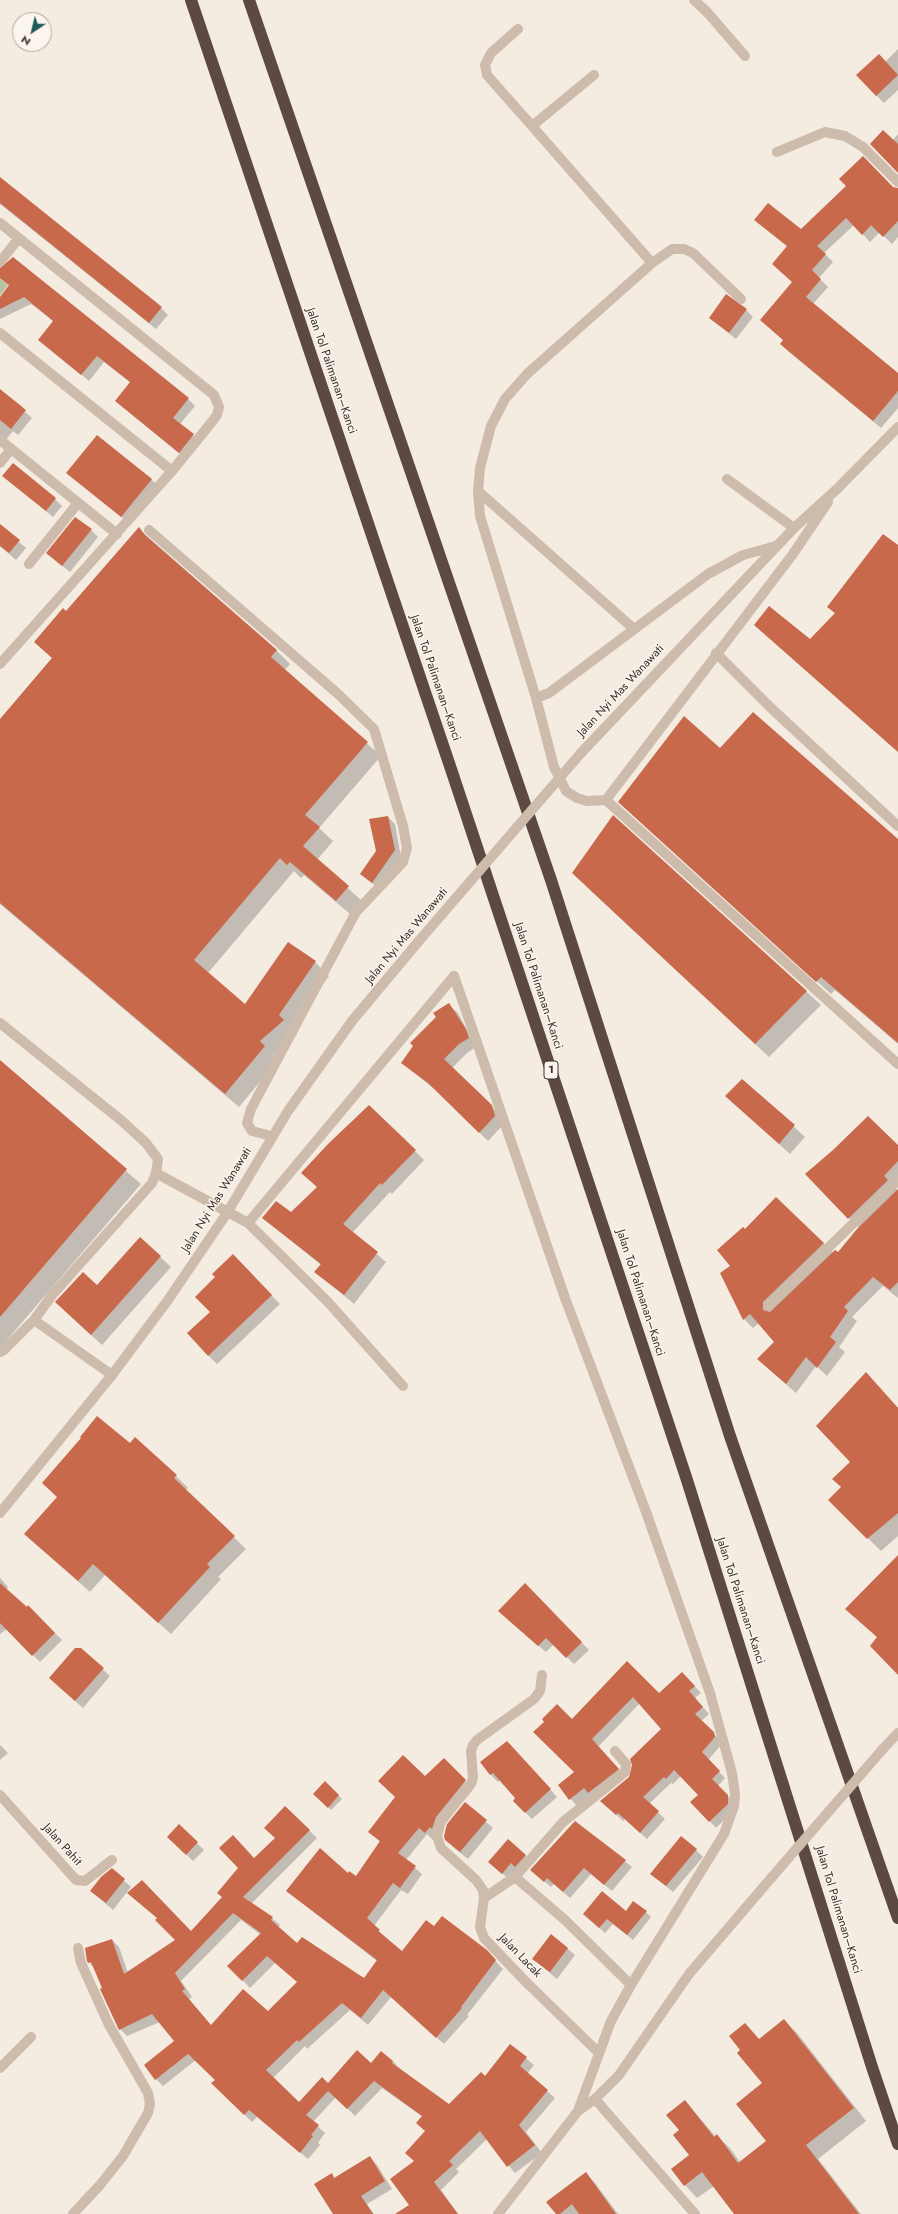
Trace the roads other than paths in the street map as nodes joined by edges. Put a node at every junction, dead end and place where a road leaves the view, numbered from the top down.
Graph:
1 (191, 0) edge
2 (249, 0) edge
3 (694, 0) edge
4 (518, 29) dead end
5 (745, 56) dead end
6 (594, 75) dead end
7 (532, 126) junction
8 (777, 152) dead end
9 (898, 182) edge
10 (0, 224) edge
11 (18, 238) junction
12 (0, 262) edge
13 (652, 263) junction
14 (741, 299) dead end
15 (0, 333) edge
16 (898, 427) edge
17 (0, 440) edge
18 (11, 449) junction
19 (0, 463) edge
20 (172, 470) junction
21 (727, 479) dead end
22 (837, 489) junction
23 (478, 491) junction
24 (78, 503) junction
25 (794, 528) junction
26 (149, 530) dead end
27 (117, 534) junction
28 (776, 546) junction
29 (29, 564) dead end
30 (634, 629) junction
31 (716, 653) junction
32 (0, 664) edge
33 (536, 698) junction
34 (606, 800) junction
35 (898, 826) edge
36 (0, 1023) edge
37 (898, 1064) edge
38 (271, 1136) junction
39 (156, 1172) junction
40 (898, 1180) edge
41 (227, 1212) junction
42 (248, 1223) junction
43 (768, 1306) dead end
44 (34, 1320) junction
45 (0, 1352) edge
46 (112, 1375) junction
47 (403, 1386) dead end
48 (0, 1513) edge
49 (542, 1675) dead end
50 (898, 1733) edge
51 (615, 1751) dead end
52 (0, 1795) edge
53 (112, 1860) dead end
54 (884, 1874) junction
55 (515, 1877) junction
56 (484, 1898) junction
57 (898, 1908) edge
58 (898, 1918) edge
59 (78, 1948) dead end
60 (631, 1985) junction
61 (31, 2037) dead end
62 (600, 2052) junction
63 (0, 2068) edge
64 (595, 2099) junction
65 (578, 2111) junction
66 (898, 2144) edge
67 (74, 2214) edge
68 (498, 2214) edge
69 (694, 2214) edge

1 - 66 highway, Jalan Tol Palimanan–Kanci / 1
2 - 54 highway
3 - 5 street
4 - 7 street
6 - 7 street
7 - 13 street
8 - 9 street
10 - 11 street
11 - 12 street
11 - 20 street
13 - 14 street
13 - 23 street
15 - 20 street
16 - 22 street, Jalan Nyi Mas Wanawati
17 - 18 street
18 - 19 street
18 - 24 street
20 - 27 street
21 - 25 street
22 - 25 street, Jalan Nyi Mas Wanawati
22 - 31 street
23 - 30 street
23 - 33 street
24 - 27 street
24 - 29 street
25 - 28 street, Jalan Nyi Mas Wanawati
26 - 38 street
27 - 32 street
28 - 30 street
28 - 38 street, Jalan Nyi Mas Wanawati, bridge
30 - 33 street
31 - 34 street
31 - 35 street
33 - 34 street
34 - 37 street
36 - 39 street
38 - 41 street, Jalan Nyi Mas Wanawati
39 - 41 street
39 - 44 street
40 - 43 street
41 - 42 street
41 - 46 street, Jalan Nyi Mas Wanawati
42 - 47 street
42 - 60 street
44 - 45 street
44 - 46 street
46 - 48 street, Jalan Nyi Mas Wanawati
49 - 56 street
50 - 64 street, bridge
51 - 55 street
52 - 53 street, Jalan Pahit
54 - 57 highway
54 - 58 highway
55 - 56 street
55 - 60 street
56 - 62 street, Jalan Lacak
59 - 67 street
60 - 62 street
61 - 63 street
62 - 65 street
64 - 65 street
64 - 69 street
65 - 68 street

